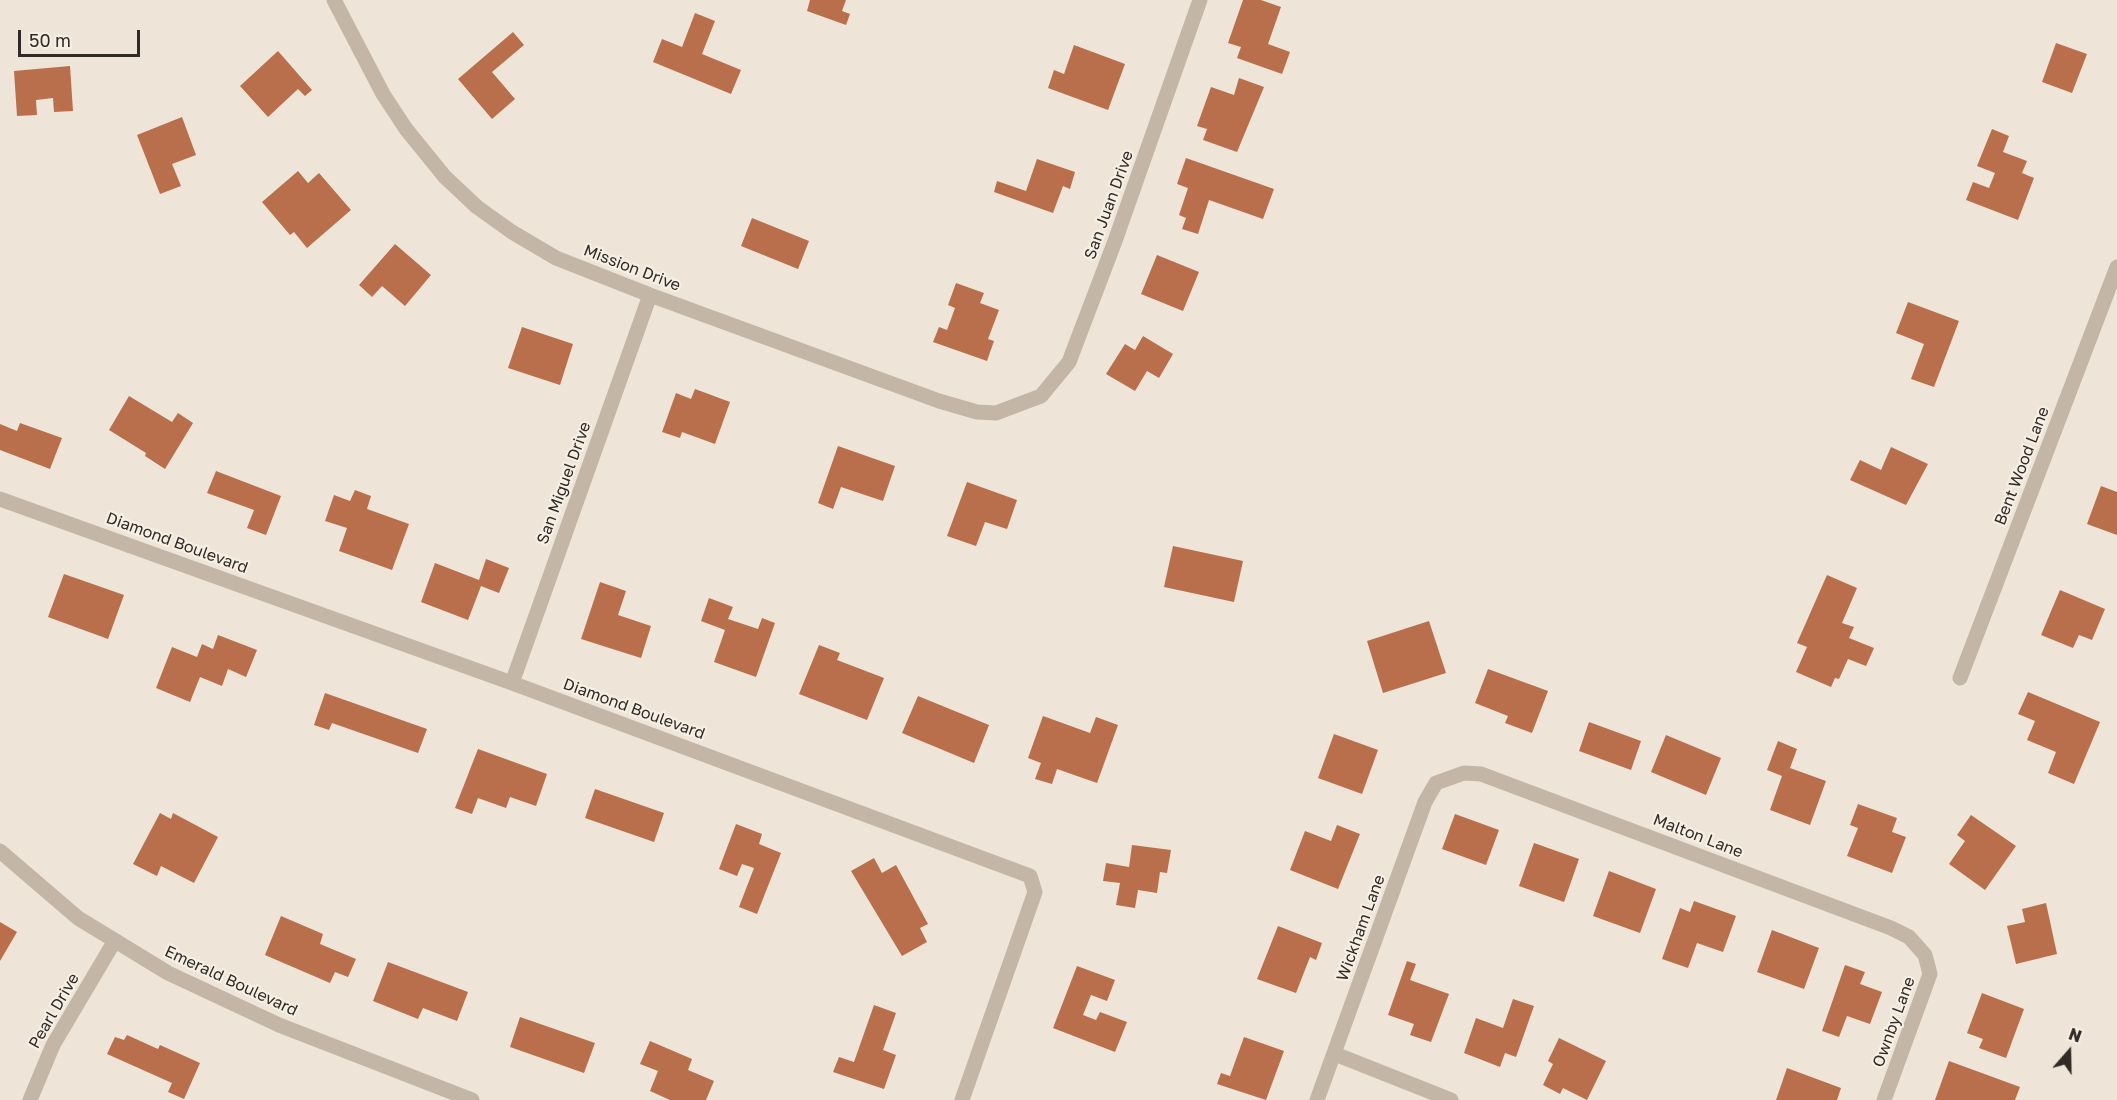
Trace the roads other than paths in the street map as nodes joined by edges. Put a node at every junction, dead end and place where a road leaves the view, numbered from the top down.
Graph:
1 (334, 0) edge
2 (1200, 0) edge
3 (2117, 267) edge
4 (650, 295) junction
5 (1024, 404) joint
6 (0, 499) edge
7 (1960, 678) dead end
8 (512, 683) junction
9 (1450, 776) joint
10 (0, 851) edge
11 (114, 942) junction
12 (1924, 955) joint
13 (1335, 1054) junction
14 (30, 1100) edge
15 (472, 1100) edge
16 (962, 1100) edge
17 (1317, 1100) edge
18 (1451, 1100) edge
19 (1884, 1100) edge

1 - 4 street, Mission Drive
2 - 5 street, San Juan Drive
3 - 7 street, Bent Wood Lane
4 - 5 street, Mission Drive
4 - 8 street, San Miguel Drive
6 - 8 street, Diamond Boulevard
8 - 16 street, Diamond Boulevard
9 - 12 street, Malton Lane
9 - 13 street, Wickham Lane
10 - 11 street, Emerald Boulevard
11 - 14 street, Pearl Drive
11 - 15 street, Emerald Boulevard
12 - 19 street, Ownby Lane
13 - 17 street, Wickham Lane
13 - 18 street

